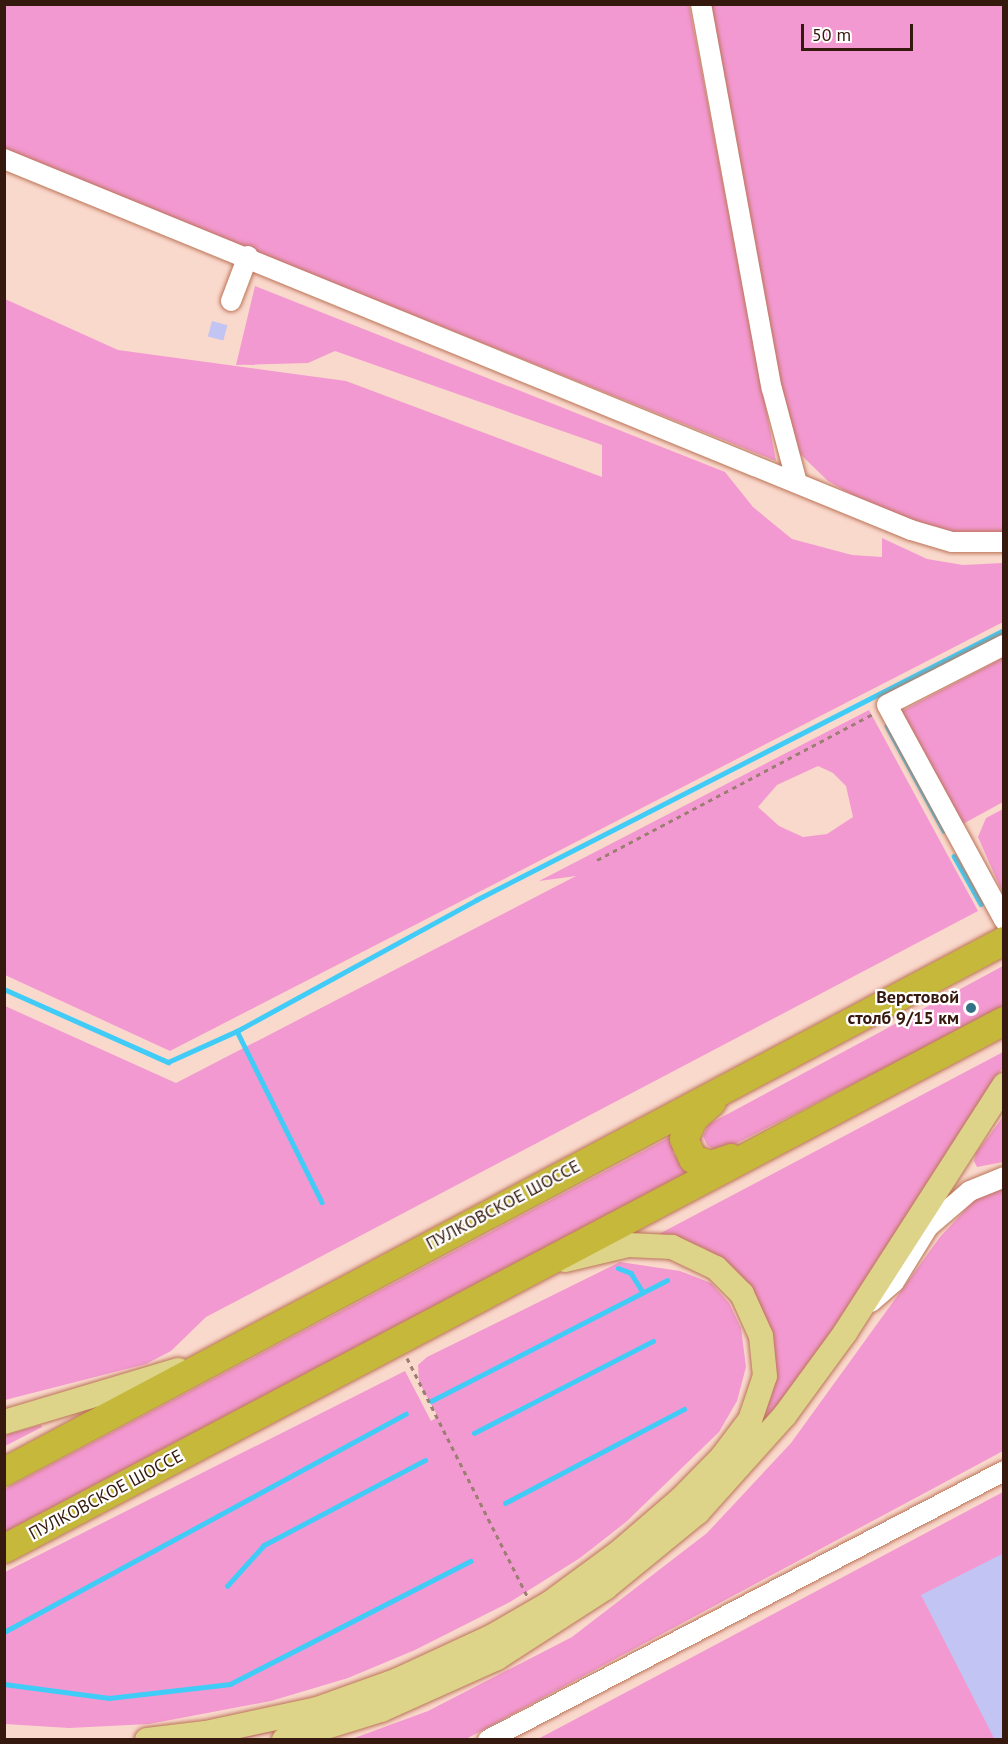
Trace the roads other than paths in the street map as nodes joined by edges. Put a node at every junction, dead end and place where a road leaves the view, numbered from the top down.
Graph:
1 (701, 4) edge
2 (4, 159) edge
3 (248, 256) junction
4 (231, 301) dead end
5 (796, 479) junction
6 (1004, 542) edge
7 (1004, 645) edge
8 (1004, 920) edge
9 (1004, 941) edge
10 (1004, 1021) edge
11 (736, 1082) junction
12 (1004, 1084) edge
13 (758, 1148) junction
14 (1004, 1177) edge
15 (537, 1266) junction
16 (858, 1313) junction
17 (215, 1359) junction
18 (4, 1422) edge
19 (1004, 1471) edge
20 (4, 1473) edge
21 (4, 1550) edge
22 (147, 1740) edge
23 (284, 1740) edge
24 (488, 1740) edge

1 - 5 street
2 - 3 street
3 - 4 street
3 - 5 street
5 - 6 street
7 - 8 street
9 - 11 highway, ПУЛКОВСКОЕ ШОССЕ
10 - 13 highway, ПУЛКОВСКОЕ ШОССЕ
11 - 13 highway
11 - 17 highway, ПУЛКОВСКОЕ ШОССЕ
12 - 16 main road
13 - 15 highway, ПУЛКОВСКОЕ ШОССЕ
14 - 16 street
15 - 21 highway, ПУЛКОВСКОЕ ШОССЕ
15 - 22 main road
16 - 23 main road
17 - 18 main road
17 - 20 highway, ПУЛКОВСКОЕ ШОССЕ
19 - 24 street

